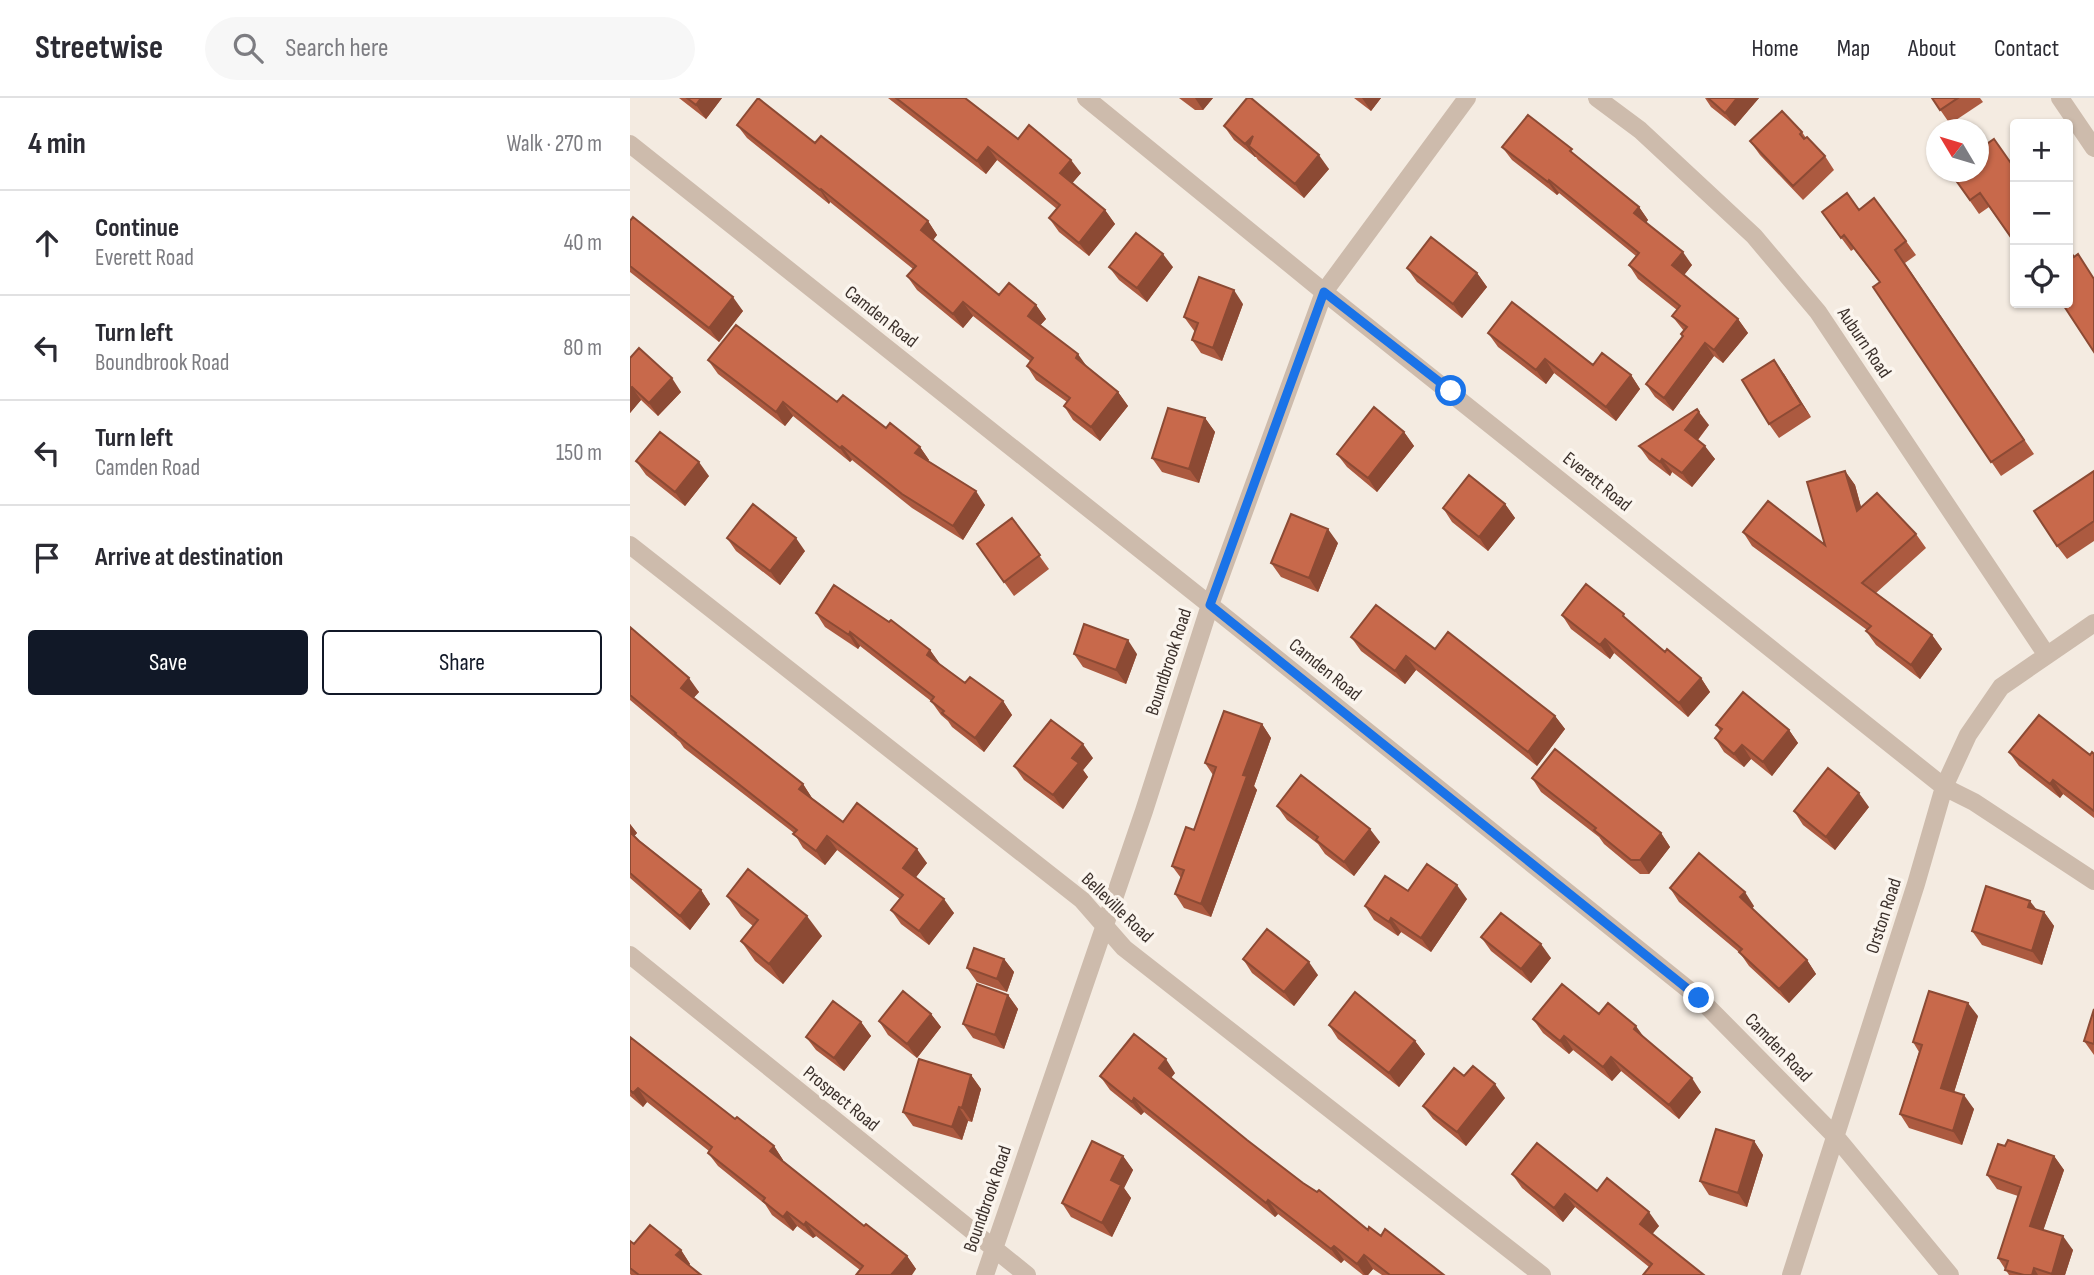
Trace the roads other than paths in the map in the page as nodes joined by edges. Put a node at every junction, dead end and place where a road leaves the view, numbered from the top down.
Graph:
1 (1086, 98) edge
2 (1467, 98) edge
3 (1597, 98) edge
4 (2060, 98) edge
5 (630, 144) edge
6 (2094, 148) edge
7 (1324, 292) junction
8 (630, 545) edge
9 (1210, 605) junction
10 (2094, 623) edge
11 (2046, 654) junction
12 (1944, 787) junction
13 (2094, 881) edge
14 (1103, 925) junction
15 (630, 955) edge
16 (1836, 1137) junction
17 (994, 1249) junction
18 (985, 1275) edge
19 (1027, 1275) edge
20 (1542, 1275) edge
21 (1791, 1275) edge
22 (1951, 1275) edge

1 - 7 street, Everett Road
2 - 7 street, Boundbrook Road
3 - 11 street, Auburn Road
4 - 6 street
5 - 9 street, Camden Road
7 - 9 street, Boundbrook Road
7 - 12 street, Everett Road
8 - 14 street, Belleville Road
9 - 14 street, Boundbrook Road
9 - 16 street, Camden Road
10 - 11 street, Orston Road
11 - 12 street, Orston Road
12 - 13 street, Everett Road
12 - 16 street, Orston Road
14 - 17 street, Boundbrook Road
14 - 20 street, Belleville Road
15 - 17 street, Prospect Road
16 - 21 street, Orston Road
16 - 22 street, Camden Road
17 - 18 street, Boundbrook Road
17 - 19 street, Prospect Road

